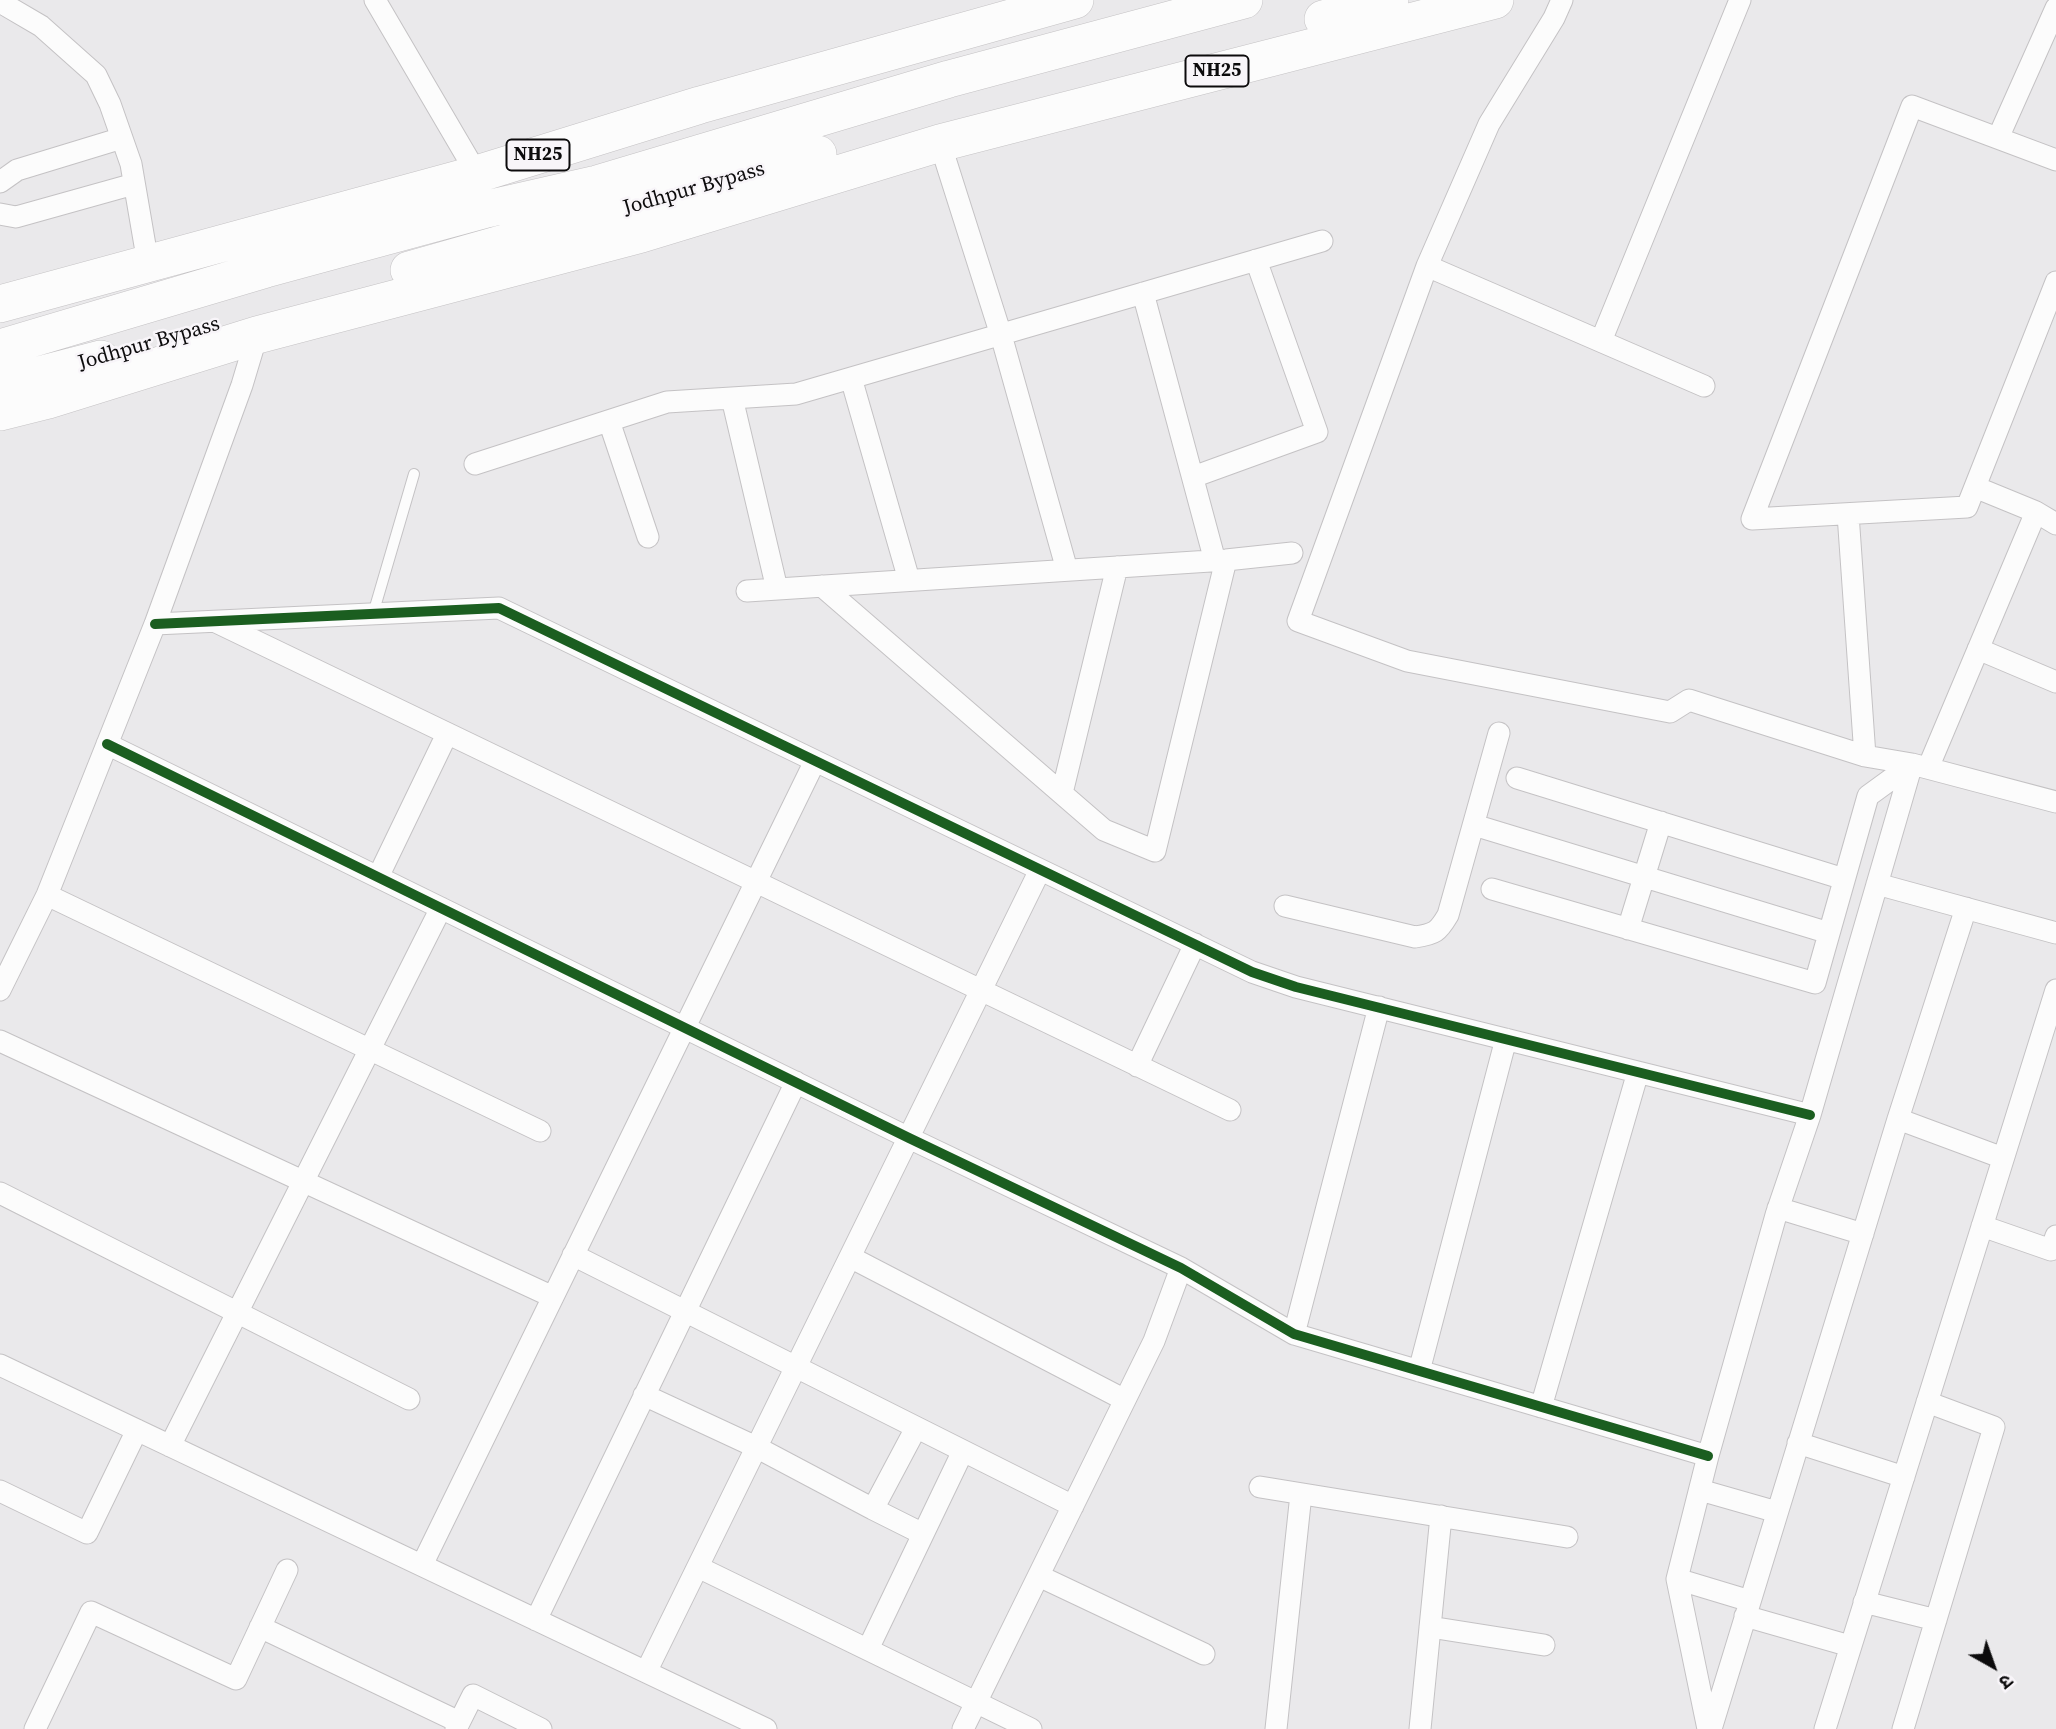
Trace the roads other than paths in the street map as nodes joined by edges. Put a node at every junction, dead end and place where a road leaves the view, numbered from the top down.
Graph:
1 (375, 0) edge
2 (1075, 0) edge
3 (1244, 0) edge
4 (1390, 0) edge
5 (1495, 0) edge
6 (1562, 0) edge
7 (1740, 0) edge
8 (0, 2) edge
9 (2056, 8) edge
10 (122, 138) junction
11 (1998, 138) junction
12 (940, 143) junction
13 (2056, 160) edge
14 (477, 173) junction
15 (0, 181) edge
16 (134, 184) junction
17 (0, 214) edge
18 (1322, 241) dead end
19 (1256, 260) junction
20 (148, 263) junction
21 (1427, 266) junction
22 (2056, 282) edge
23 (1143, 293) junction
24 (1, 301) edge
25 (257, 335) junction
26 (1000, 335) junction
27 (1601, 341) junction
28 (0, 348) edge
29 (851, 378) junction
30 (0, 385) edge
31 (1704, 386) dead end
32 (732, 398) junction
33 (0, 412) edge
34 (609, 421) junction
35 (475, 464) dead end
36 (414, 474) dead end
37 (1193, 477) junction
38 (1975, 487) junction
39 (2036, 512) junction
40 (1848, 514) junction
41 (2056, 524) edge
42 (648, 537) dead end
43 (1292, 554) dead end
44 (1221, 560) junction
45 (1117, 567) junction
46 (1067, 570) junction
47 (909, 580) junction
48 (822, 586) junction
49 (777, 589) junction
50 (747, 591) dead end
51 (373, 614) junction
52 (213, 621) junction
53 (155, 624) junction
54 (1978, 649) junction
55 (2056, 682) edge
56 (1499, 733) dead end
57 (447, 734) junction
58 (107, 744) junction
59 (1864, 756) junction
60 (815, 761) junction
61 (1920, 766) junction
62 (1517, 778) dead end
63 (1062, 793) junction
64 (2056, 802) edge
65 (1661, 822) junction
66 (1474, 825) junction
67 (1040, 870) junction
68 (379, 877) junction
69 (1644, 877) junction
70 (1844, 879) junction
71 (756, 882) junction
72 (1877, 884) junction
73 (1492, 889) dead end
74 (47, 895) junction
75 (1284, 906) dead end
76 (441, 908) junction
77 (1966, 908) junction
78 (1628, 929) junction
79 (1829, 933) junction
80 (2056, 933) edge
81 (1195, 944) junction
82 (7, 960) edge
83 (0, 990) edge
84 (981, 990) junction
85 (2056, 990) edge
86 (1380, 1007) junction
87 (2050, 1027) edge
88 (684, 1028) junction
89 (1506, 1039) junction
90 (0, 1041) edge
91 (369, 1049) junction
92 (1137, 1066) junction
93 (1638, 1072) junction
94 (796, 1082) junction
95 (1230, 1110) dead end
96 (1810, 1115) junction
97 (1898, 1119) junction
98 (540, 1131) dead end
99 (909, 1138) junction
100 (2003, 1158) junction
101 (303, 1181) junction
102 (0, 1192) edge
103 (1778, 1208) junction
104 (1982, 1226) junction
105 (1863, 1234) junction
106 (2056, 1236) edge
107 (573, 1255) junction
108 (850, 1257) junction
109 (1181, 1268) junction
110 (553, 1297) junction
111 (685, 1311) junction
112 (237, 1312) junction
113 (1294, 1334) junction
114 (0, 1364) edge
115 (796, 1367) junction
116 (1419, 1371) junction
117 (645, 1395) junction
118 (409, 1399) dead end
119 (1125, 1400) junction
120 (1927, 1402) junction
121 (1541, 1407) junction
122 (916, 1428) junction
123 (137, 1430) junction
124 (1798, 1443) junction
125 (170, 1446) junction
126 (756, 1447) junction
127 (963, 1451) junction
128 (1708, 1456) junction
129 (1903, 1477) junction
130 (1260, 1487) dead end
131 (1700, 1490) junction
132 (0, 1491) edge
133 (1301, 1493) junction
134 (1073, 1506) junction
135 (873, 1509) junction
136 (1777, 1512) junction
137 (1441, 1516) junction
138 (923, 1534) junction
139 (1567, 1537) dead end
140 (422, 1565) junction
141 (698, 1567) junction
142 (287, 1570) dead end
143 (1039, 1576) junction
144 (1677, 1579) junction
145 (1864, 1602) junction
146 (1747, 1608) junction
147 (536, 1620) junction
148 (1936, 1620) junction
149 (260, 1627) junction
150 (1430, 1627) junction
151 (1544, 1645) dead end
152 (1850, 1646) junction
153 (868, 1649) junction
154 (1204, 1654) dead end
155 (646, 1672) junction
156 (976, 1702) junction
157 (458, 1725) edge
158 (35, 1729) edge
159 (541, 1729) edge
160 (766, 1729) edge
161 (963, 1729) edge
162 (1031, 1729) edge
163 (1276, 1729) edge
164 (1420, 1729) edge
165 (1709, 1729) edge
166 (1825, 1729) edge
167 (1903, 1729) edge

1 - 14 street
2 - 14 highway, NH25
3 - 28 highway, Jodhpur Bypass / NH25
4 - 30 highway, Jodhpur Bypass / NH25
5 - 12 highway, NH25
6 - 21 street
7 - 27 street
8 - 10 street
9 - 11 street
10 - 15 street
10 - 16 street
11 - 13 street
11 - 40 street
12 - 25 highway, NH25
12 - 26 street
14 - 20 highway, NH25
16 - 17 street
16 - 20 street
18 - 19 street
19 - 23 street
19 - 37 street
20 - 24 highway, NH25
21 - 27 street
21 - 59 street
22 - 38 street
23 - 26 street
23 - 37 street
25 - 33 highway, NH25
25 - 53 street
26 - 29 street
26 - 46 street
27 - 31 street
29 - 32 street
29 - 47 street
32 - 34 street
32 - 49 street
34 - 35 street
34 - 42 street
36 - 51 lane
37 - 44 street
38 - 39 street
38 - 40 street
39 - 41 street
39 - 54 street
40 - 59 street
43 - 44 street
44 - 45 street
44 - 63 street
45 - 46 street
45 - 63 street
46 - 47 street
47 - 48 street
48 - 49 street
48 - 63 street
49 - 50 street
51 - 52 street
51 - 60 street
52 - 53 street
52 - 57 street
53 - 58 street
54 - 55 street
54 - 61 street
56 - 66 street
57 - 68 street
57 - 71 street
58 - 68 street
58 - 74 street
59 - 61 street
60 - 67 street
60 - 71 street
61 - 64 street
61 - 70 street
61 - 72 street
62 - 65 street
65 - 69 street
65 - 70 street
66 - 69 street
66 - 75 street
67 - 81 street
67 - 84 street
68 - 76 street
69 - 78 street
69 - 79 street
70 - 79 street
71 - 84 street
71 - 88 street
72 - 77 street
72 - 96 street
73 - 78 street
74 - 82 street
74 - 91 street
76 - 88 street
76 - 91 street
77 - 80 street
77 - 97 street
78 - 79 street
81 - 86 street
81 - 92 street
82 - 83 street
84 - 92 street
84 - 99 street
85 - 87 street
86 - 89 street
86 - 113 street
87 - 100 street
88 - 94 street
88 - 107 street
89 - 93 street
89 - 116 street
90 - 101 street
91 - 98 street
91 - 101 street
92 - 95 street
93 - 96 street
93 - 121 street
94 - 99 street
94 - 111 street
96 - 103 street
97 - 100 street
97 - 105 street
99 - 108 street
99 - 109 street
100 - 104 street
101 - 110 street
101 - 112 street
102 - 112 street
103 - 105 street
103 - 128 street
104 - 106 street
104 - 120 street
105 - 124 street
107 - 110 street
107 - 111 street
108 - 115 street
108 - 119 street
109 - 113 street
109 - 119 street
110 - 140 street
111 - 115 street
111 - 117 street
112 - 118 street
112 - 125 street
113 - 116 street
114 - 123 street
115 - 122 street
115 - 126 street
116 - 121 street
117 - 126 street
117 - 147 street
119 - 134 street
120 - 129 street
120 - 148 street
121 - 128 street
122 - 127 street
122 - 135 street
123 - 125 street
123 - 132 street
124 - 129 street
124 - 136 street
125 - 140 street
126 - 135 street
126 - 141 street
127 - 134 street
127 - 138 street
128 - 131 street
129 - 145 street
130 - 133 street
131 - 136 street
131 - 144 street
133 - 137 street
133 - 163 street
134 - 143 street
135 - 138 street
136 - 146 street
137 - 139 street
137 - 150 street
138 - 153 street
140 - 147 street
141 - 153 street
141 - 155 street
142 - 149 street
143 - 154 street
143 - 156 street
144 - 146 street
144 - 165 street
145 - 148 street
145 - 152 street
146 - 152 street
146 - 165 street
147 - 155 street
148 - 167 street
149 - 157 street
149 - 158 street
150 - 151 street
150 - 164 street
152 - 166 street
153 - 156 street
155 - 160 street
156 - 161 street
156 - 162 street
157 - 159 street

